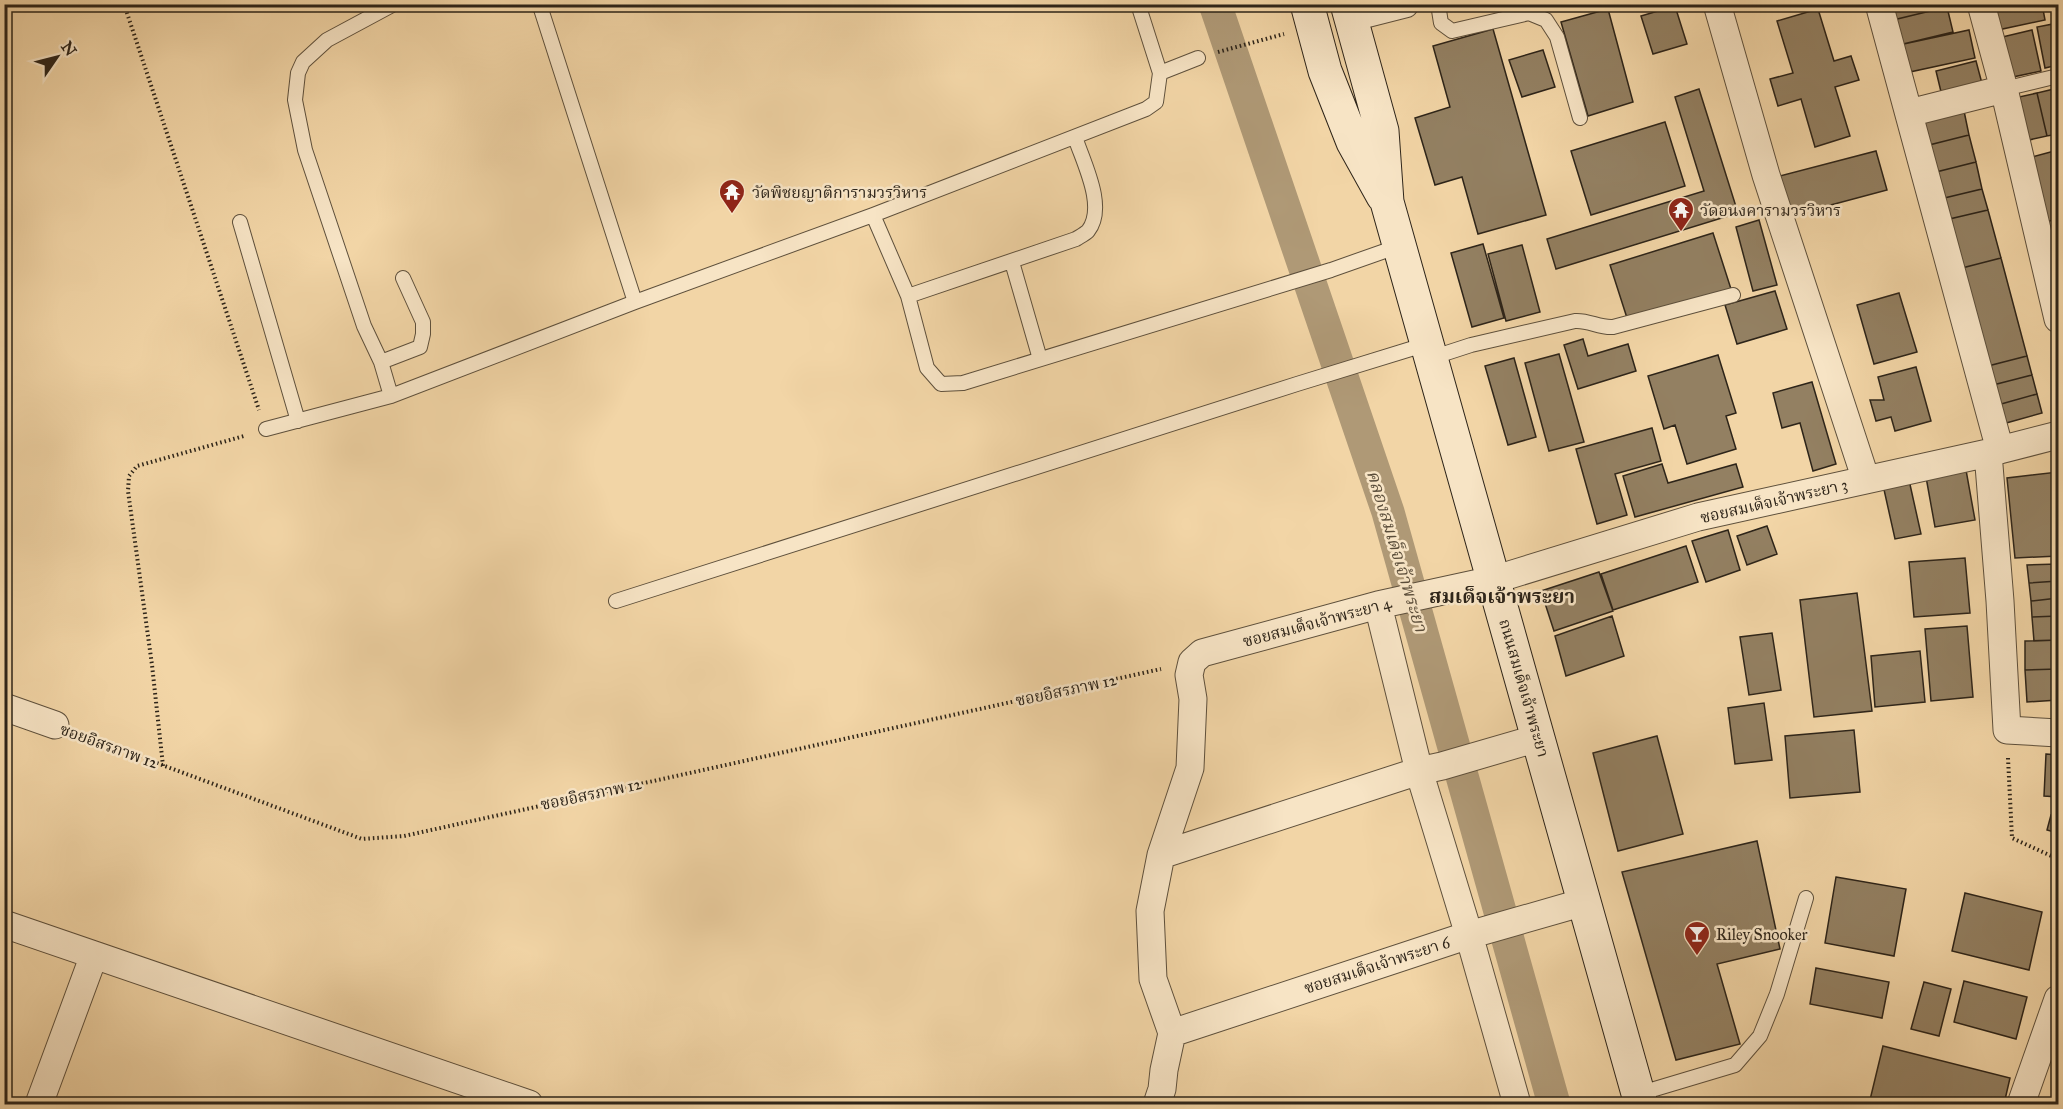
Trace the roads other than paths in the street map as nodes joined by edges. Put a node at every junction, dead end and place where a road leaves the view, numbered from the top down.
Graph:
1 (394, 4) edge
2 (537, 4) edge
3 (1138, 4) edge
4 (1307, 4) edge
5 (1405, 4) edge
6 (1438, 4) edge
7 (1717, 4) edge
8 (1879, 4) edge
9 (1981, 4) edge
10 (1348, 11) edge
11 (1198, 58) road end
12 (1160, 73) junction
13 (2058, 76) edge
14 (2004, 89) junction
15 (1909, 113) junction
16 (1581, 118) dead end
17 (1075, 137) junction
18 (1387, 202) junction
19 (873, 215) junction
20 (240, 222) dead end
21 (2048, 233) edge
22 (1399, 246) junction
23 (1012, 262) junction
24 (403, 278) dead end
25 (1732, 295) dead end
26 (908, 296) junction
27 (635, 302) junction
28 (2058, 319) edge
29 (1429, 351) junction
30 (1040, 359) junction
31 (381, 362) junction
32 (392, 396) junction
33 (298, 422) junction
34 (266, 429) road end
35 (2058, 435) edge
36 (1994, 452) junction
37 (1866, 480) junction
38 (1493, 580) junction
39 (616, 601) dead end
40 (1386, 603) junction
41 (4, 707) edge
42 (55, 725) road end
43 (2058, 733) edge
44 (1538, 738) junction
45 (1431, 769) junction
46 (1161, 855) junction
47 (1806, 898) dead end
48 (1584, 902) junction
49 (4, 924) edge
50 (1478, 932) junction
51 (94, 955) junction
52 (2058, 999) edge
53 (1172, 1033) junction
54 (1640, 1099) edge
55 (39, 1104) edge
56 (529, 1104) edge
57 (1157, 1104) edge
58 (1517, 1104) edge
59 (2021, 1104) edge

1 - 31 lane
2 - 27 lane
3 - 12 lane
4 - 18 main road, ถนนสมเด็จเจ้าพระยา
5 - 10 street
6 - 16 lane
7 - 37 street
8 - 15 street
9 - 14 street
10 - 18 main road, ถนนสมเด็จเจ้าพระยา
11 - 12 lane
12 - 17 lane
13 - 14 lane
14 - 15 street
14 - 21 street
15 - 36 street
17 - 19 lane
17 - 23 lane
18 - 22 main road, ถนนสมเด็จเจ้าพระยา
19 - 26 lane
19 - 27 lane
20 - 33 lane
21 - 28 street
22 - 29 main road, ถนนสมเด็จเจ้าพระยา
22 - 30 lane
23 - 26 lane
23 - 30 lane
24 - 31 lane
25 - 29 lane
26 - 30 lane
27 - 32 lane
29 - 38 main road, ถนนสมเด็จเจ้าพระยา
29 - 39 lane
31 - 32 lane
32 - 33 lane
33 - 34 lane
35 - 36 street, ซอยสมเด็จเจ้าพระยา 3
36 - 37 street, ซอยสมเด็จเจ้าพระยา 3
36 - 43 street
37 - 38 street, ซอยสมเด็จเจ้าพระยา 3
38 - 40 street, ซอยสมเด็จเจ้าพระยา 4
38 - 44 main road, ถนนสมเด็จเจ้าพระยา
40 - 45 street
40 - 46 street, ซอยสมเด็จเจ้าพระยา 4
41 - 42 street, ซอยอิสรภาพ 12
44 - 45 street
44 - 48 main road, ถนนสมเด็จเจ้าพระยา
45 - 46 street
45 - 50 street
46 - 53 street
47 - 54 lane
48 - 50 street, ซอยสมเด็จเจ้าพระยา 6
48 - 54 main road, ถนนสมเด็จเจ้าพระยา
49 - 51 street
50 - 53 street, ซอยสมเด็จเจ้าพระยา 6
50 - 58 street
51 - 55 street
51 - 56 street
52 - 59 street
53 - 57 street

